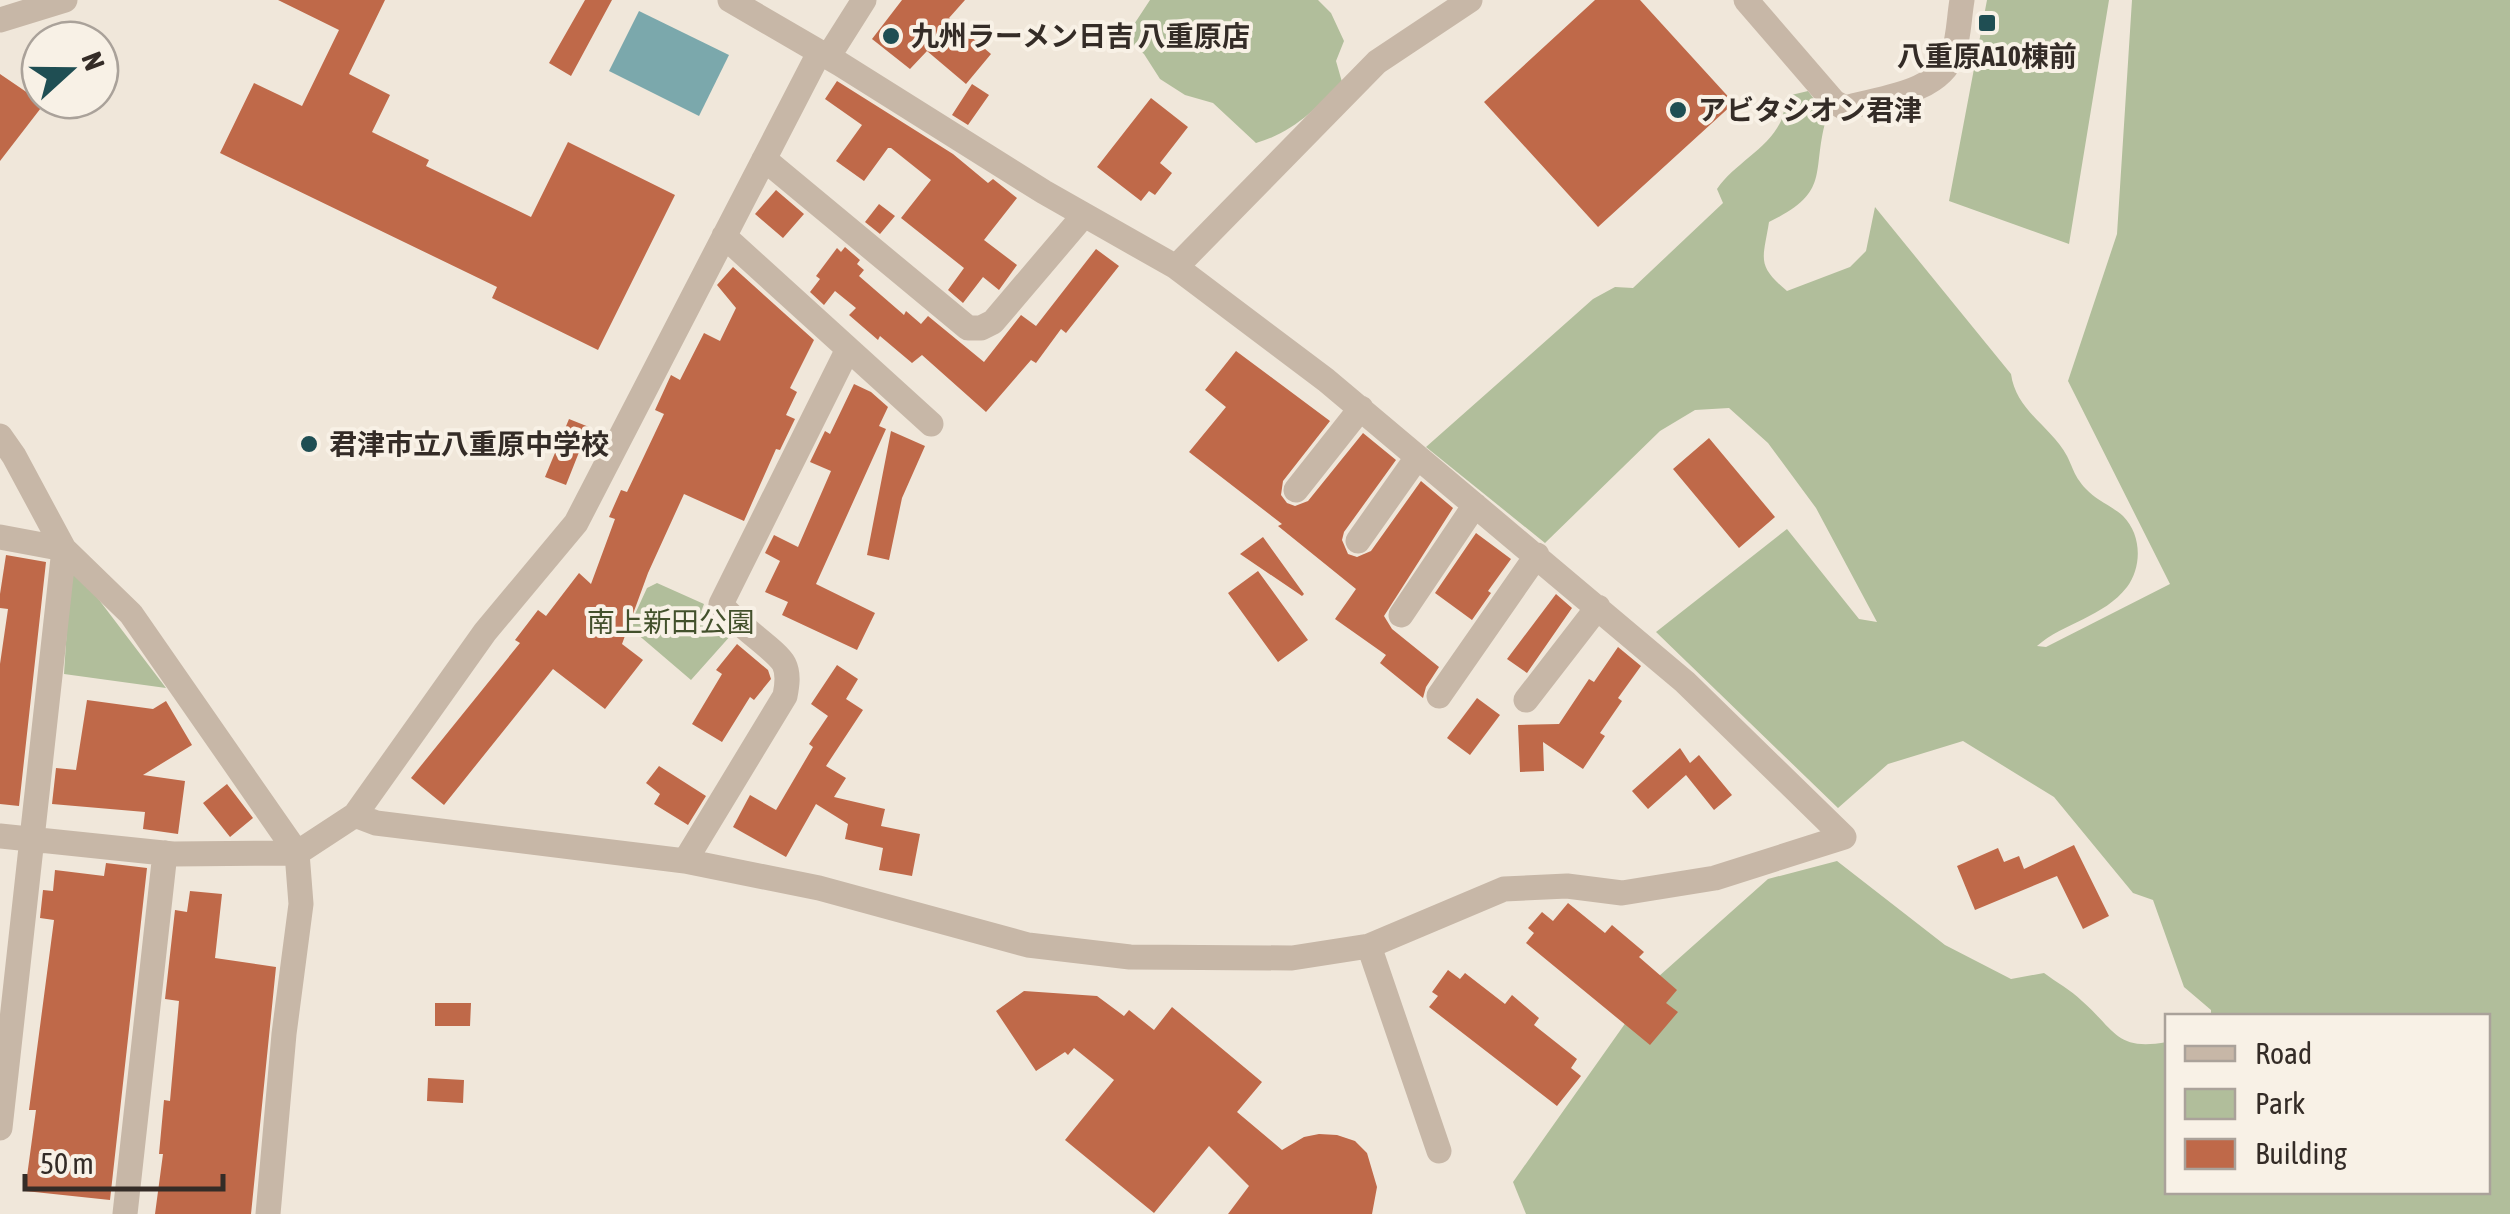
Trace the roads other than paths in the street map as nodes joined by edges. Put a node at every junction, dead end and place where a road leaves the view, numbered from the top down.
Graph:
1 (65, 0) edge
2 (730, 0) edge
3 (864, 0) edge
4 (1470, 0) edge
5 (1746, 0) edge
6 (1962, 0) edge
7 (0, 20) edge
8 (824, 55) junction
9 (764, 159) junction
10 (1084, 215) junction
11 (724, 236) junction
12 (1176, 267) junction
13 (848, 349) junction
14 (1361, 408) junction
15 (931, 424) dead end
16 (0, 436) edge
17 (1416, 458) junction
18 (1296, 490) dead end
19 (1474, 505) junction
20 (0, 536) edge
21 (1358, 541) dead end
22 (64, 549) junction
23 (1537, 556) junction
24 (1598, 607) junction
25 (1401, 615) dead end
26 (1439, 696) dead end
27 (1526, 700) dead end
28 (355, 815) junction
29 (0, 836) edge
30 (32, 839) junction
31 (165, 853) junction
32 (298, 853) junction
33 (685, 861) junction
34 (1369, 946) junction
35 (0, 1128) edge
36 (1440, 1150) dead end
37 (125, 1214) edge
38 (268, 1214) edge

1 - 7 street
2 - 8 street
3 - 8 street
4 - 12 street
5 - 6 street
8 - 9 street
8 - 10 street
9 - 10 street
9 - 11 street
10 - 12 street
11 - 13 street
11 - 28 street
12 - 14 street
13 - 15 street
13 - 33 street
14 - 17 street
14 - 18 street
16 - 22 street
17 - 19 street
17 - 21 street
19 - 23 street
19 - 25 street
20 - 22 street
22 - 30 street
22 - 32 street
23 - 24 street
23 - 26 street
24 - 27 street
24 - 34 street
28 - 32 street
28 - 33 street
29 - 30 street
30 - 31 street
30 - 35 street
31 - 32 street
31 - 37 street
32 - 38 street
33 - 34 street
34 - 36 street

